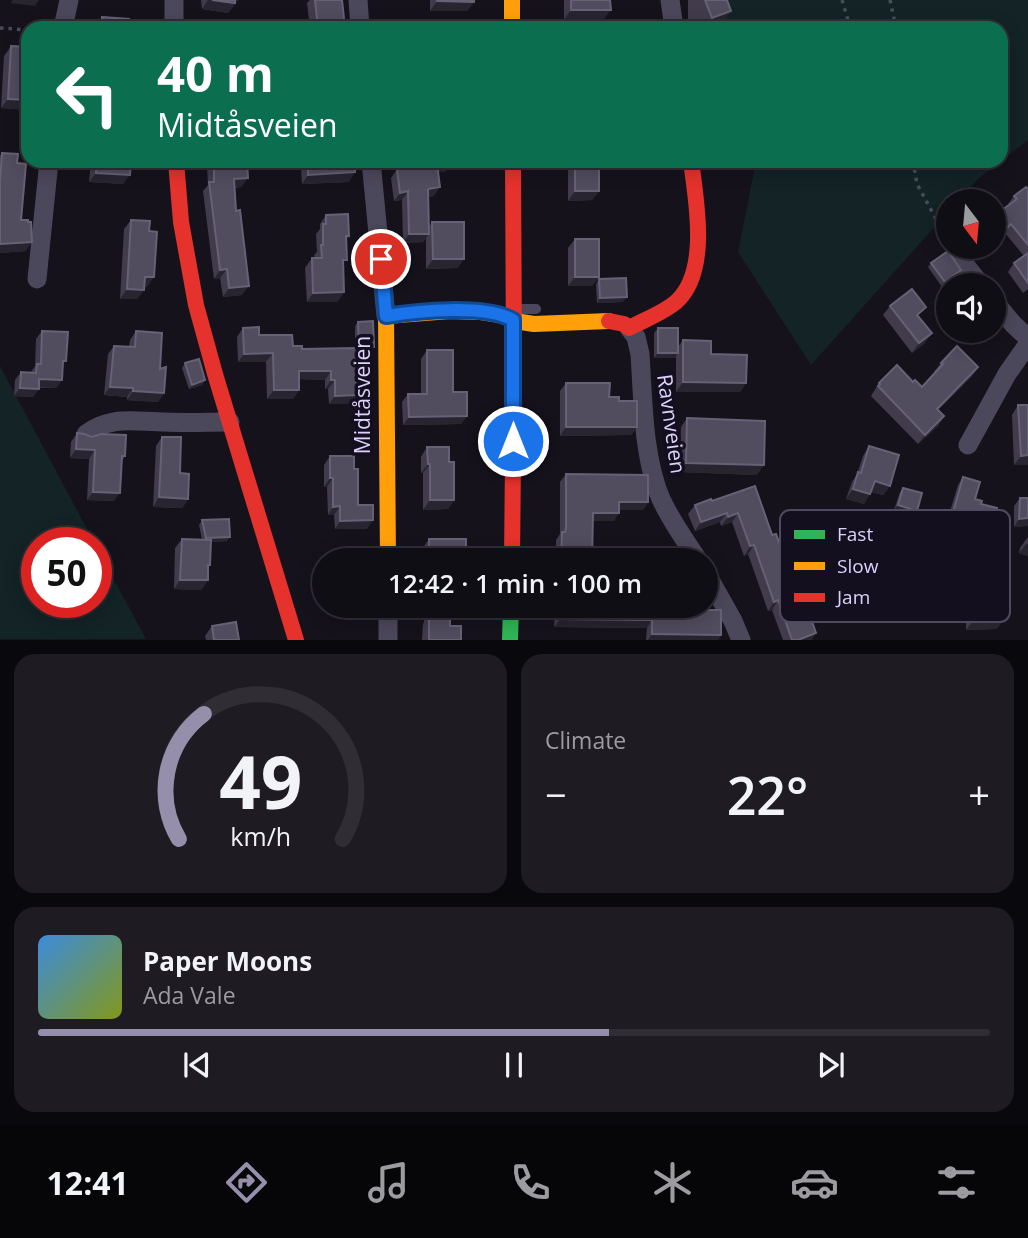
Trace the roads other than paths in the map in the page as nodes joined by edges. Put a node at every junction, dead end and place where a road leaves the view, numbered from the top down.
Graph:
1 (69, 0) edge
2 (174, 0) edge
3 (358, 0) edge
4 (512, 0) edge
5 (670, 0) edge
6 (64, 21) edge
7 (174, 21) edge
8 (360, 21) edge
9 (512, 21) edge
10 (673, 21) edge
11 (48, 168) edge
12 (177, 168) edge
13 (372, 168) edge
14 (513, 168) edge
15 (692, 168) edge
16 (961, 259) edge
17 (972, 273) edge
18 (37, 278) dead end
19 (536, 309) dead end
20 (513, 314) junction
21 (386, 316) junction
22 (1006, 316) edge
23 (629, 328) junction
24 (1028, 338) edge
25 (1028, 344) edge
26 (230, 422) junction
27 (86, 434) edge
28 (968, 444) dead end
29 (388, 548) edge
30 (512, 548) edge
31 (690, 548) edge
32 (718, 594) edge
33 (388, 618) edge
34 (511, 618) edge
35 (296, 639) edge
36 (388, 639) edge
37 (510, 639) edge
38 (741, 639) edge

1 - 6 street
2 - 7 street
3 - 8 street
4 - 9 street
5 - 10 street
11 - 18 street
12 - 26 street
13 - 21 street
14 - 20 street
15 - 23 street
16 - 17 street
19 - 20 lane
20 - 21 street, Midtåsveien
20 - 23 street
20 - 30 street
21 - 29 street, Midtåsveien
22 - 24 street
23 - 31 street, Ravnveien
25 - 28 street
26 - 27 street
26 - 35 street
32 - 38 street
33 - 36 street
34 - 37 street

